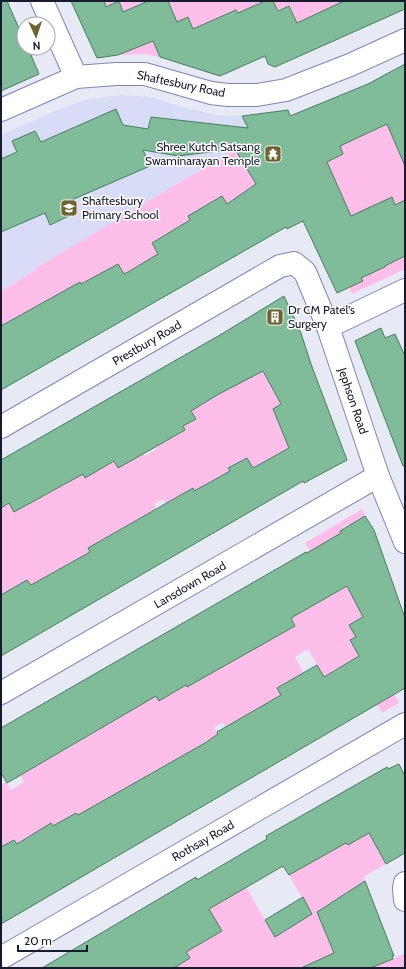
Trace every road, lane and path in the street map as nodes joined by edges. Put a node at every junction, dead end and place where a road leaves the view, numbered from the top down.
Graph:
1 (42, 1) edge
2 (405, 40) edge
3 (76, 77) junction
4 (1, 110) edge
5 (294, 263) joint
6 (405, 290) edge
7 (328, 327) junction
8 (1, 427) edge
9 (378, 476) junction
10 (405, 542) edge
11 (1, 693) edge
12 (405, 724) edge
13 (405, 883) edge
14 (405, 900) edge
15 (1, 958) edge

1 - 3 street
2 - 3 street, Shaftesbury Road
3 - 4 street, Shaftesbury Road
5 - 7 street, Jephson Road
5 - 8 street, Prestbury Road
6 - 7 street
7 - 9 street, Jephson Road
9 - 10 street, Jephson Road
9 - 11 street, Lansdown Road
12 - 15 street, Rothsay Road
13 - 14 street

